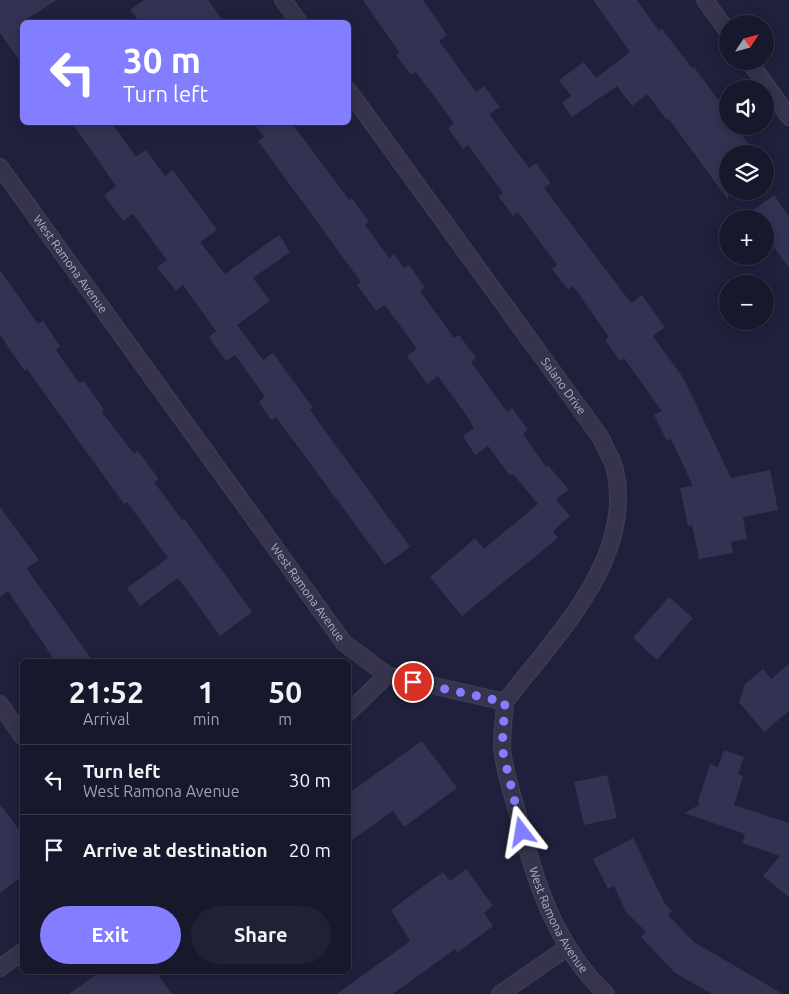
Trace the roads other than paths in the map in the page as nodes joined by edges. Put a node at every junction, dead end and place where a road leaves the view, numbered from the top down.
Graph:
1 (283, 0) edge
2 (705, 0) edge
3 (719, 19) edge
4 (298, 20) edge
5 (755, 70) edge
6 (351, 94) edge
7 (789, 117) edge
8 (0, 166) edge
9 (387, 675) junction
10 (505, 702) junction
11 (0, 704) edge
12 (351, 710) edge
13 (20, 733) edge
14 (568, 947) junction
15 (20, 953) edge
16 (0, 968) edge
17 (500, 994) edge
18 (606, 994) edge

1 - 4 street
2 - 3 street
5 - 7 street
6 - 10 street, Salano Drive
8 - 9 street, West Ramona Avenue
9 - 10 street, West Ramona Avenue
9 - 12 street
10 - 14 street, West Ramona Avenue
11 - 13 street
14 - 17 street
14 - 18 street, West Ramona Avenue
15 - 16 street

